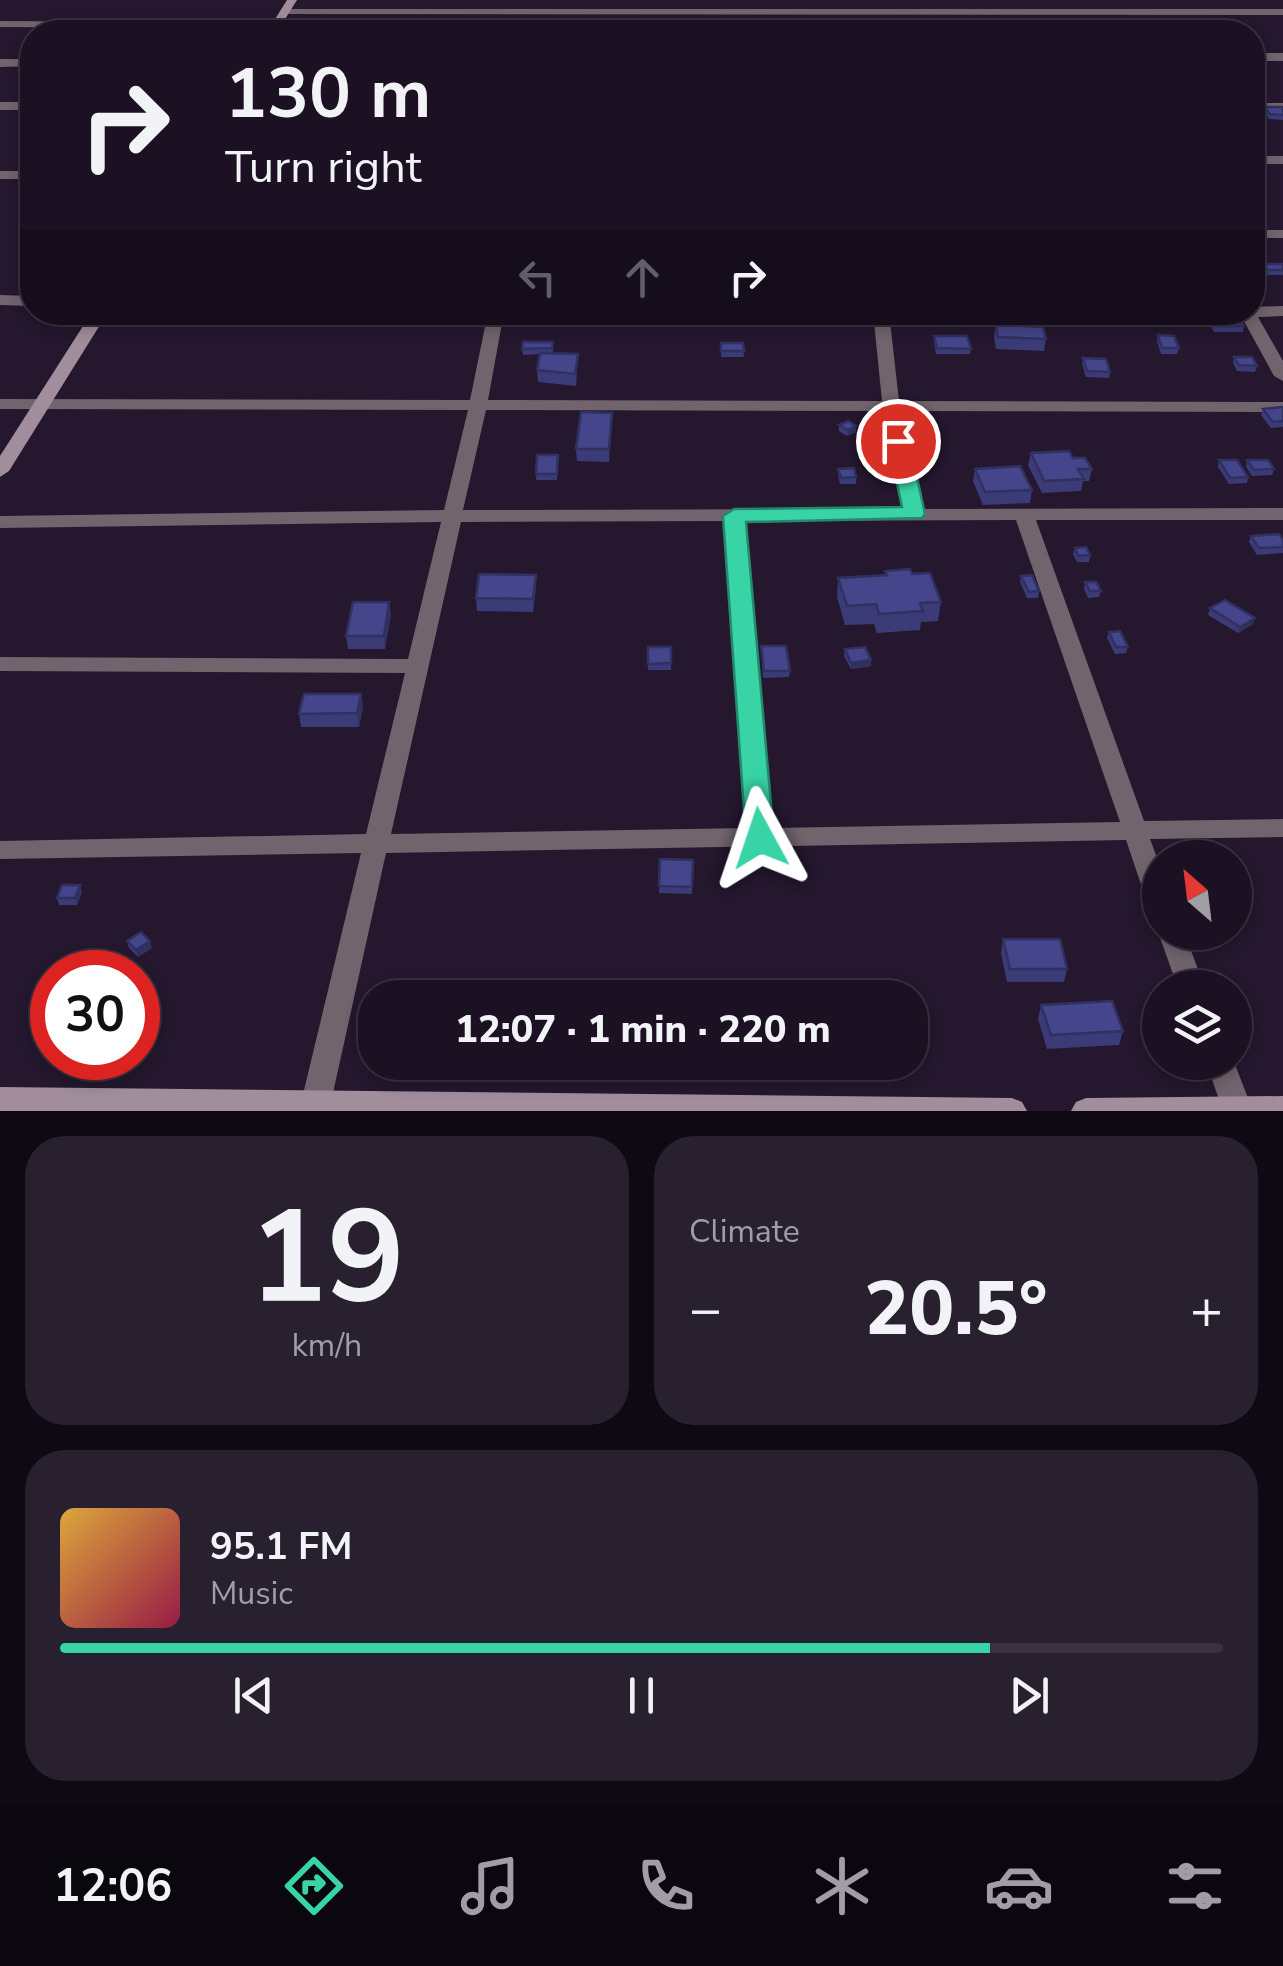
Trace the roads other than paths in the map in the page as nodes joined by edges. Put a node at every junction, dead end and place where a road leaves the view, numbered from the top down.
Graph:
1 (292, 0) edge
2 (1075, 0) edge
3 (564, 11) edge
4 (822, 11) edge
5 (284, 12) junction
6 (1283, 12) edge
7 (1085, 18) junction
8 (279, 20) edge
9 (92, 325) edge
10 (493, 325) edge
11 (882, 325) edge
12 (1257, 325) edge
13 (1283, 376) edge
14 (0, 404) edge
15 (42, 404) junction
16 (891, 404) junction
17 (478, 405) junction
18 (1283, 407) edge
19 (0, 471) edge
20 (914, 514) junction
21 (1283, 514) edge
22 (1024, 515) junction
23 (450, 516) junction
24 (734, 516) junction
25 (0, 522) edge
26 (0, 664) edge
27 (415, 666) junction
28 (1283, 828) edge
29 (1133, 830) junction
30 (760, 838) junction
31 (374, 846) junction
32 (0, 850) edge
33 (1142, 854) edge
34 (1227, 1080) edge
35 (0, 1100) edge
36 (315, 1106) edge
37 (1283, 1109) edge
38 (1238, 1110) edge
39 (1012, 1111) edge
40 (1086, 1111) edge

1 - 5 street
2 - 7 street
3 - 4 street
3 - 5 street
4 - 7 street
5 - 8 street
6 - 7 street
9 - 15 street
10 - 17 street
11 - 16 street
12 - 13 street
14 - 15 street
15 - 17 street
15 - 19 street
16 - 17 street
16 - 18 street
16 - 20 street
17 - 23 street
20 - 22 street
20 - 24 street
21 - 22 street
22 - 29 street
23 - 24 street
23 - 25 street
23 - 27 street
24 - 30 street
26 - 27 street
27 - 31 street
28 - 29 street
29 - 30 street
29 - 33 street
30 - 31 street
31 - 32 street
31 - 36 street
34 - 38 street
35 - 36 street
36 - 39 street
37 - 38 street
38 - 40 street

